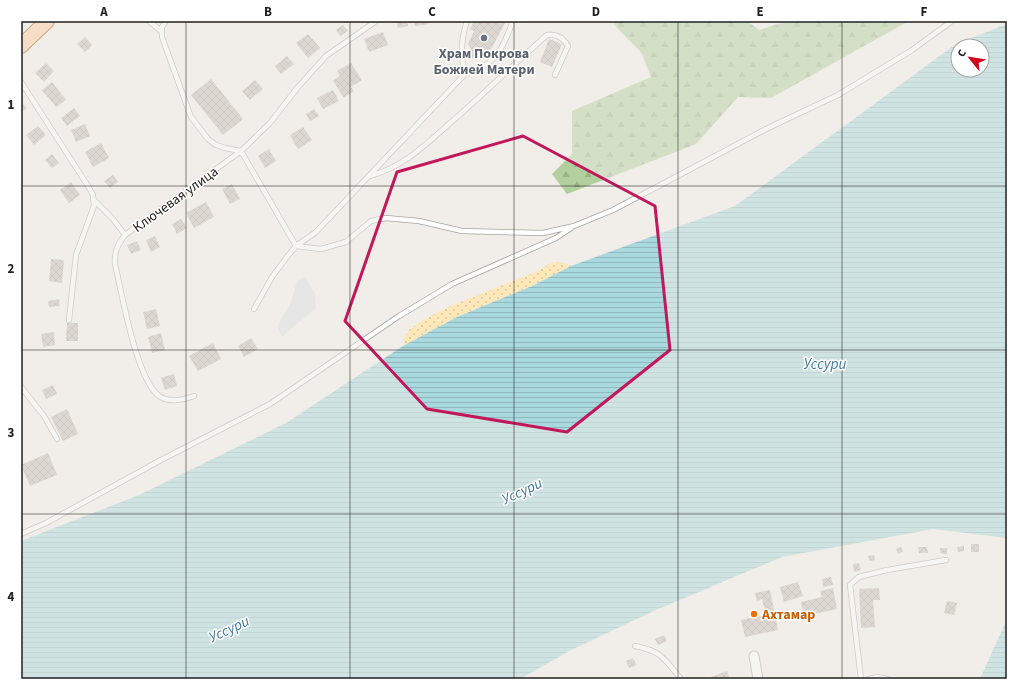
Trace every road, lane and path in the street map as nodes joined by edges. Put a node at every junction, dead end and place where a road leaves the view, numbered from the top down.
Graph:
1 (47, 21) edge
2 (149, 21) edge
3 (166, 21) edge
4 (376, 21) edge
5 (467, 21) edge
6 (512, 21) edge
7 (952, 21) edge
8 (162, 32) junction
9 (21, 46) edge
10 (465, 74) junction
11 (555, 75) dead end
12 (21, 82) edge
13 (240, 150) junction
14 (369, 177) junction
15 (94, 200) junction
16 (574, 226) junction
17 (125, 235) junction
18 (296, 246) junction
19 (254, 309) dead end
20 (69, 320) dead end
21 (21, 386) edge
22 (194, 396) dead end
23 (57, 439) dead end
24 (21, 534) edge
25 (946, 560) dead end
26 (635, 646) dead end
27 (754, 656) dead end
28 (681, 679) edge
29 (758, 679) edge
30 (861, 679) edge
31 (869, 679) edge
32 (888, 679) edge

1 - 9 main road
2 - 8 lane
3 - 8 lane
4 - 13 lane, Ключевая улица
5 - 10 lane
6 - 10 lane
7 - 16 lane
8 - 13 lane
10 - 14 lane
11 - 14 lane
12 - 15 lane
13 - 17 lane, Ключевая улица
13 - 18 lane
14 - 18 lane
15 - 17 lane
15 - 20 lane
16 - 18 lane
16 - 24 lane
17 - 22 lane, Ключевая улица
18 - 19 lane
21 - 23 lane
25 - 30 lane
26 - 28 lane
27 - 29 street
31 - 32 lane

